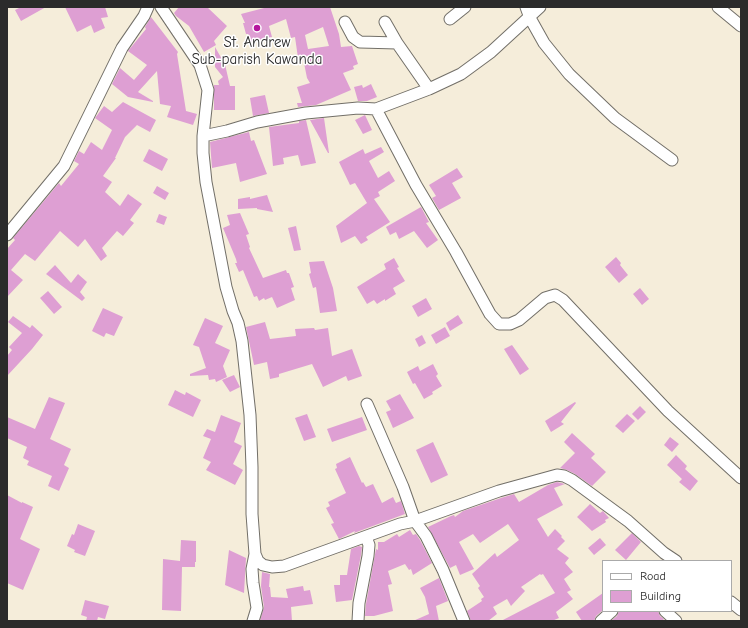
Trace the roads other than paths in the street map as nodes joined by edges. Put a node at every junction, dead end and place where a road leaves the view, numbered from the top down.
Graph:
1 (148, 7) edge
2 (161, 7) edge
3 (465, 7) edge
4 (540, 7) edge
5 (718, 7) edge
6 (528, 12) edge
7 (450, 19) dead end
8 (345, 22) dead end
9 (385, 22) dead end
10 (741, 26) edge
11 (397, 43) junction
12 (429, 89) junction
13 (376, 109) junction
14 (203, 136) junction
15 (672, 160) dead end
16 (7, 235) edge
17 (367, 404) dead end
18 (741, 478) edge
19 (415, 520) junction
20 (366, 537) junction
21 (255, 554) junction
22 (661, 557) edge
23 (672, 560) edge
24 (732, 603) edge
25 (741, 610) edge
26 (611, 612) edge
27 (666, 612) edge
28 (253, 621) edge
29 (358, 621) edge
30 (464, 621) edge
31 (601, 621) edge
32 (676, 621) edge

1 - 16 street
2 - 14 street
3 - 7 street
4 - 6 street
5 - 10 street
6 - 12 street
6 - 15 street
8 - 11 street
9 - 11 street
11 - 12 street
12 - 13 street
13 - 14 street
13 - 18 street
14 - 21 street
17 - 19 street
19 - 20 street
19 - 22 street
19 - 30 street
20 - 21 street
20 - 29 street
21 - 28 street
22 - 23 street
24 - 25 street
26 - 31 street
27 - 32 street

